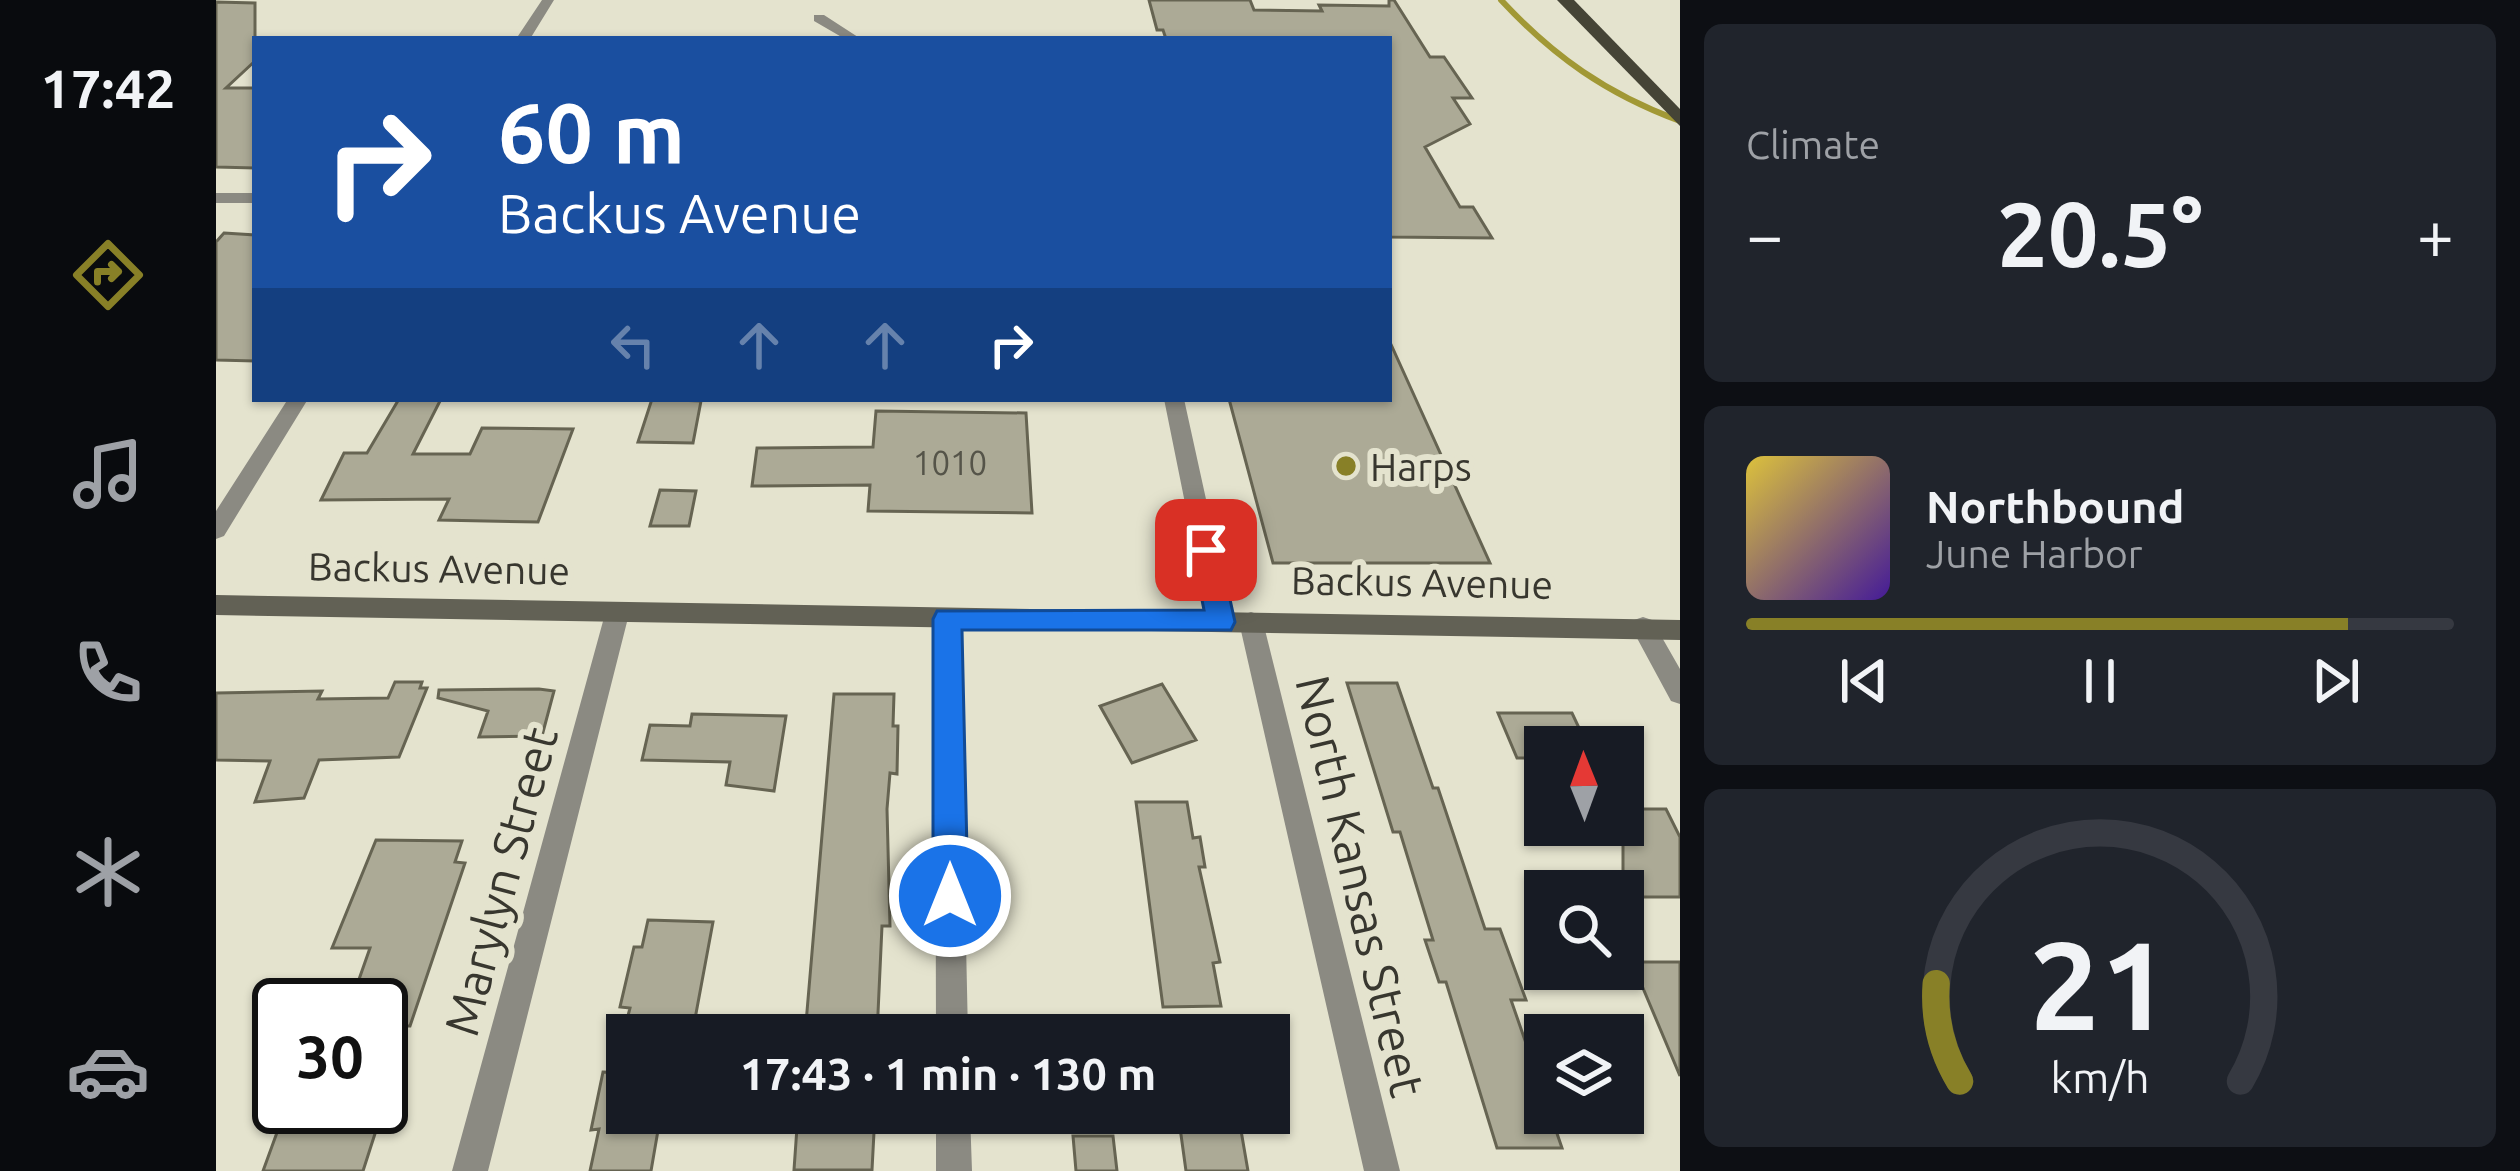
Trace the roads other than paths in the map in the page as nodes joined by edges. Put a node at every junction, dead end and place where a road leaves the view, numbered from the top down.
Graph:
1 (548, 0) edge
2 (1565, 0) edge
3 (819, 18) dead end
4 (526, 36) edge
5 (849, 36) edge
6 (1680, 120) edge
7 (216, 198) edge
8 (252, 198) edge
9 (296, 402) edge
10 (1175, 402) edge
11 (216, 530) edge
12 (216, 605) edge
13 (617, 614) junction
14 (947, 619) junction
15 (1236, 622) junction
16 (1643, 627) junction
17 (1680, 630) edge
18 (1680, 693) edge
19 (952, 1014) edge
20 (953, 1134) edge
21 (470, 1171) edge
22 (954, 1171) edge
23 (1382, 1171) edge

1 - 4 street
2 - 6 main road
3 - 5 street
7 - 8 street
9 - 11 street
10 - 15 street, North Kansas Street
12 - 13 street, Backus Avenue
13 - 14 street, Backus Avenue
13 - 21 street, Marylyn Street
14 - 15 street, Backus Avenue
14 - 19 street
15 - 16 street, Backus Avenue
15 - 23 street, North Kansas Street
16 - 17 street, Backus Avenue
16 - 18 street
20 - 22 street

